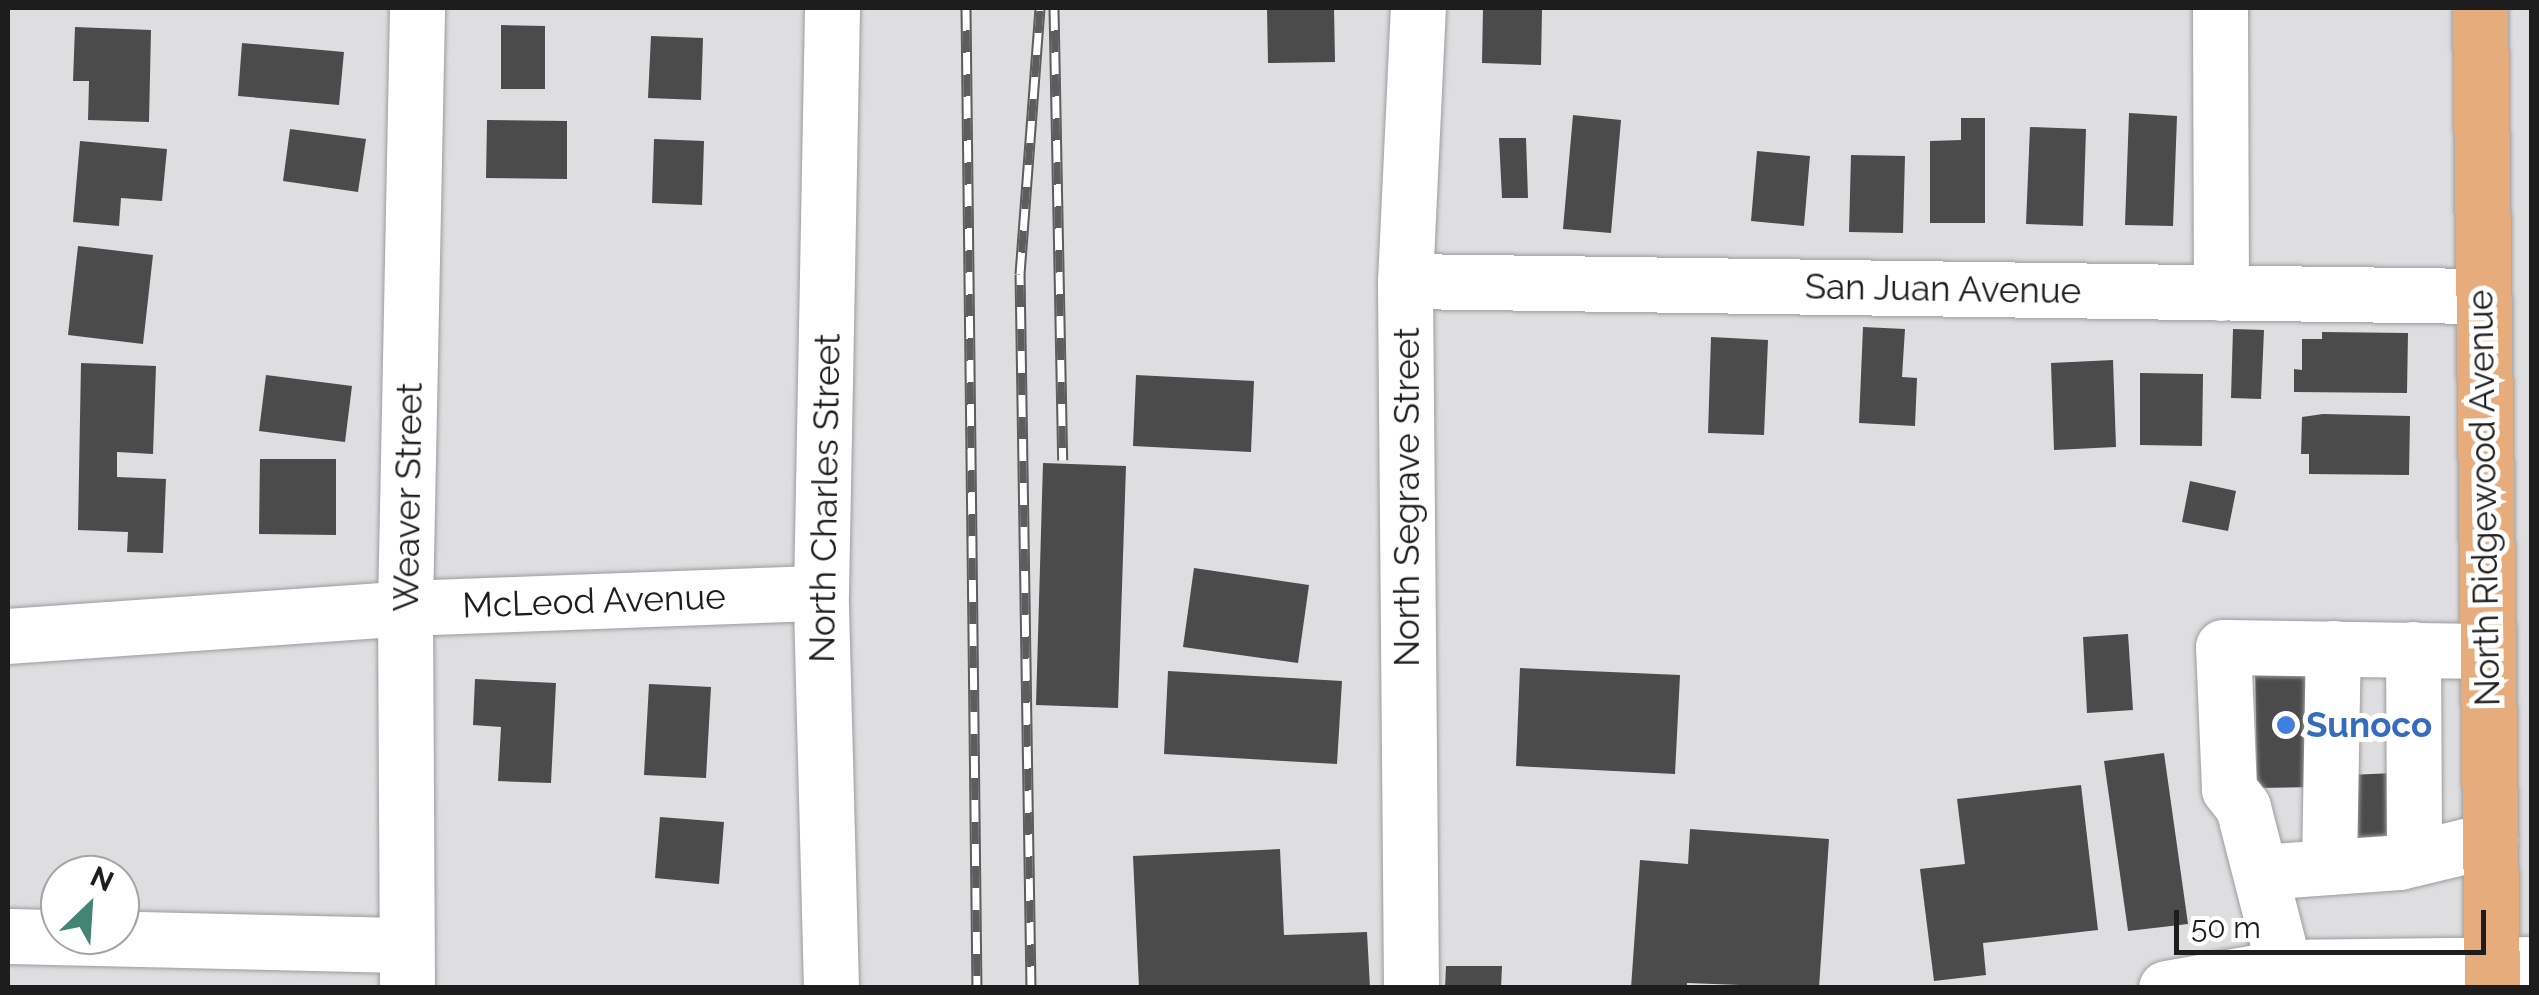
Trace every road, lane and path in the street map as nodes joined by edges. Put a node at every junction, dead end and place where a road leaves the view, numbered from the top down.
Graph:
1 (418, 8) edge
2 (832, 8) edge
3 (1418, 8) edge
4 (2220, 8) edge
5 (2480, 8) edge
6 (1406, 281) junction
7 (2221, 293) junction
8 (2480, 296) junction
9 (821, 592) junction
10 (405, 608) junction
11 (8, 636) edge
12 (2333, 648) junction
13 (2413, 649) junction
14 (2486, 650) junction
15 (2490, 840) junction
16 (2414, 858) junction
17 (2328, 867) junction
18 (2260, 872) junction
19 (8, 936) edge
20 (407, 966) edge
21 (2284, 967) junction
22 (2505, 971) edge
23 (2360, 976) edge
24 (831, 988) edge
25 (1411, 988) edge
26 (2166, 988) edge

1 - 10 street, Weaver Street
2 - 9 street, North Charles Street
3 - 6 street, North Segrave Street
4 - 7 street
5 - 8 main road, North Ridgewood Avenue
6 - 7 street, San Juan Avenue
6 - 25 street, North Segrave Street
7 - 8 street, San Juan Avenue
8 - 14 main road, North Ridgewood Avenue
9 - 10 street, McLeod Avenue
9 - 24 street, North Charles Street
10 - 11 street, McLeod Avenue
10 - 20 street, Weaver Street
12 - 13 street
12 - 17 street
12 - 18 street
13 - 14 street
13 - 16 street
14 - 15 main road, North Ridgewood Avenue
15 - 16 street
15 - 22 main road, North Ridgewood Avenue
16 - 17 street
17 - 18 street
18 - 21 street
19 - 20 street
21 - 23 street
21 - 26 street
22 - 23 street

